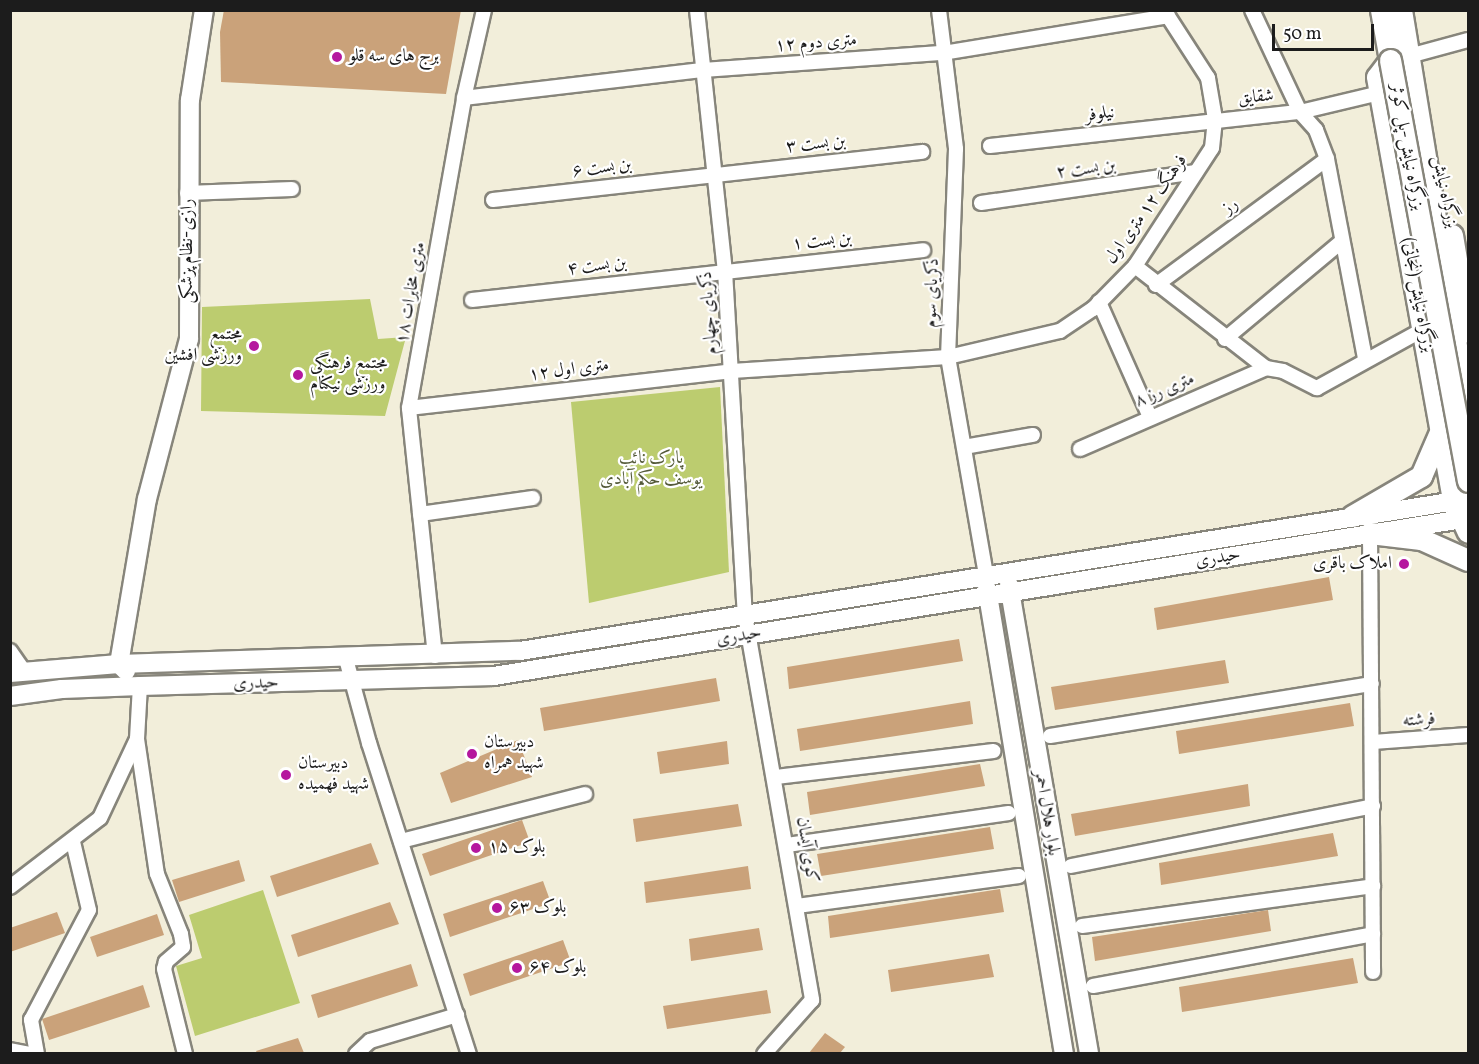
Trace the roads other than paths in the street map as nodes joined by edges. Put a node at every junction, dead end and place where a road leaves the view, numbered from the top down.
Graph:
1 (204, 10) edge
2 (484, 10) edge
3 (697, 10) edge
4 (939, 10) edge
5 (1252, 10) edge
6 (1381, 10) edge
7 (1401, 10) edge
8 (1166, 13) edge
9 (1468, 40) edge
10 (943, 53) junction
11 (1399, 58) junction
12 (704, 70) junction
13 (1380, 93) junction
14 (464, 98) junction
15 (1300, 112) junction
16 (1215, 119) junction
17 (990, 146) dead end
18 (922, 152) dead end
19 (1327, 159) junction
20 (1196, 172) junction
21 (715, 173) junction
22 (292, 189) dead end
23 (187, 193) junction
24 (493, 200) dead end
25 (981, 203) dead end
26 (1341, 242) junction
27 (923, 250) dead end
28 (1463, 265) edge
29 (1135, 266) junction
30 (725, 271) junction
31 (1156, 285) junction
32 (472, 300) dead end
33 (1099, 302) junction
34 (1424, 329) junction
35 (1468, 332) edge
36 (1225, 339) junction
37 (948, 357) junction
38 (1365, 359) junction
39 (1266, 368) junction
40 (732, 371) junction
41 (410, 408) junction
42 (1150, 417) junction
43 (1468, 419) edge
44 (1441, 425) junction
45 (1033, 435) dead end
46 (1468, 439) edge
47 (964, 447) junction
48 (1080, 449) dead end
49 (1468, 481) edge
50 (533, 498) dead end
51 (420, 514) junction
52 (1464, 514) edge
53 (1352, 516) junction
54 (1370, 533) junction
55 (1468, 560) edge
56 (1007, 572) junction
57 (986, 575) junction
58 (1010, 595) junction
59 (988, 599) junction
60 (745, 615) junction
61 (749, 636) junction
62 (10, 651) edge
63 (435, 656) junction
64 (346, 659) junction
65 (118, 664) junction
66 (17, 672) edge
67 (351, 682) junction
68 (1372, 684) junction
69 (140, 686) junction
70 (10, 696) edge
71 (1468, 735) edge
72 (1050, 736) dead end
73 (137, 739) junction
74 (1373, 742) junction
75 (993, 751) dead end
76 (776, 777) junction
77 (585, 794) dead end
78 (1373, 806) junction
79 (1009, 813) dead end
80 (73, 842) junction
81 (401, 842) junction
82 (787, 845) junction
83 (1071, 866) dead end
84 (1019, 876) dead end
85 (1373, 886) junction
86 (10, 887) edge
87 (797, 906) junction
88 (1082, 926) dead end
89 (1373, 934) junction
90 (1374, 972) dead end
91 (1093, 986) dead end
92 (457, 1015) junction
93 (10, 1050) edge
94 (31, 1053) edge
95 (37, 1053) edge
96 (185, 1053) edge
97 (356, 1053) edge
98 (469, 1053) edge
99 (764, 1053) edge
100 (1064, 1053) edge
101 (1089, 1053) edge

1 - 23 main road, رازی-نظام پزشکی
2 - 14 street, ۱۸ متری مخابرات
3 - 12 street, ذکریای چهارم
4 - 10 street, ذکریای سوم
5 - 15 street, شقایق
6 - 11 highway
7 - 11 highway
8 - 10 street, ۱۲ متری دوم
8 - 16 street, فرهنگ ۱۲ متری اول
9 - 11 street
10 - 12 street, ۱۲ متری دوم
10 - 37 street, ذکریای سوم
11 - 13 highway, بزرگراه نیایش (نجاتی)
11 - 28 highway, بزرگراه نیایش
11 - 43 highway, بزرگراه نیایش-پل کوثر
11 - 49 highway, بزرگراه نیایش-پل کوثر, bridge
12 - 14 street, ۱۲ متری دوم
12 - 21 street, ذکریای چهارم
13 - 15 street, شقایق
13 - 34 highway, بزرگراه نیایش (نجاتی)
14 - 41 street, ۱۸ متری مخابرات
15 - 16 street, شقایق
15 - 19 street
16 - 17 street, نیلوفر
16 - 20 street, فرهنگ ۱۲ متری اول
18 - 21 street, بن بست ۳
19 - 26 street
19 - 31 street, رز
20 - 25 street, بن بست ۲
20 - 29 street, فرهنگ ۱۲ متری اول
21 - 24 street, بن بست ۶
21 - 30 street, ذکریای چهارم
22 - 23 street
23 - 65 main road, رازی-نظام پزشکی
26 - 36 street
26 - 38 street
27 - 30 street, بن بست ۱
28 - 35 highway, بزرگراه نیایش
29 - 31 street
29 - 33 street, فرهنگ ۱۲ متری اول
30 - 32 street, بن بست ۴
30 - 40 street, ذکریای چهارم
31 - 36 street
33 - 37 street, فرهنگ ۱۲ متری اول
33 - 42 street
34 - 38 street
34 - 44 highway, بزرگراه نیایش (نجاتی)
36 - 39 street
37 - 40 street, فرهنگ ۱۲ متری اول
37 - 47 street, ذکریای سوم
38 - 39 street
39 - 42 street, ۸ متری رز
40 - 41 street, ۱۲ متری اول
40 - 60 street, ذکریای چهارم
41 - 51 street, ۱۸ متری مخابرات
42 - 48 street, ۸ متری رز
44 - 46 highway
44 - 52 highway, بزرگراه نیایش (نجاتی)
44 - 53 highway
45 - 47 street
47 - 57 street, ذکریای سوم
50 - 51 street
51 - 63 street, ۱۸ متری مخابرات
52 - 53 main road, حیدری
52 - 54 main road, حیدری
53 - 56 main road, حیدری
54 - 55 highway
54 - 58 main road, حیدری
54 - 68 street
56 - 57 main road, حیدری
56 - 58 main road, بلوار هلال احمر
57 - 59 main road, بلوار هلال احمر
57 - 60 main road, حیدری
58 - 59 main road, حیدری
58 - 101 main road, بلوار هلال احمر
59 - 61 main road, حیدری
59 - 100 main road, بلوار هلال احمر
60 - 61 street, ذکریای چهارم
60 - 63 main road, حیدری
61 - 67 main road, حیدری
61 - 76 street, کوی آیسان
62 - 66 street
63 - 64 main road, حیدری
64 - 65 main road, حیدری
64 - 67 street
65 - 66 main road, حیدری
65 - 69 main road
67 - 69 main road, حیدری
67 - 81 street
68 - 72 street
68 - 74 street
69 - 70 main road, حیدری
69 - 73 street
71 - 74 street, فرشته
73 - 80 street
73 - 96 street
74 - 78 street
75 - 76 street
76 - 82 street, کوی آیسان
77 - 81 street
78 - 83 street
78 - 85 street
79 - 82 street
80 - 86 street
80 - 95 street
81 - 92 street
82 - 87 street, کوی آیسان
84 - 87 street
85 - 88 street
85 - 89 street
87 - 99 street, کوی آیسان
89 - 90 street
89 - 91 street
92 - 97 street
92 - 98 street
93 - 94 street

